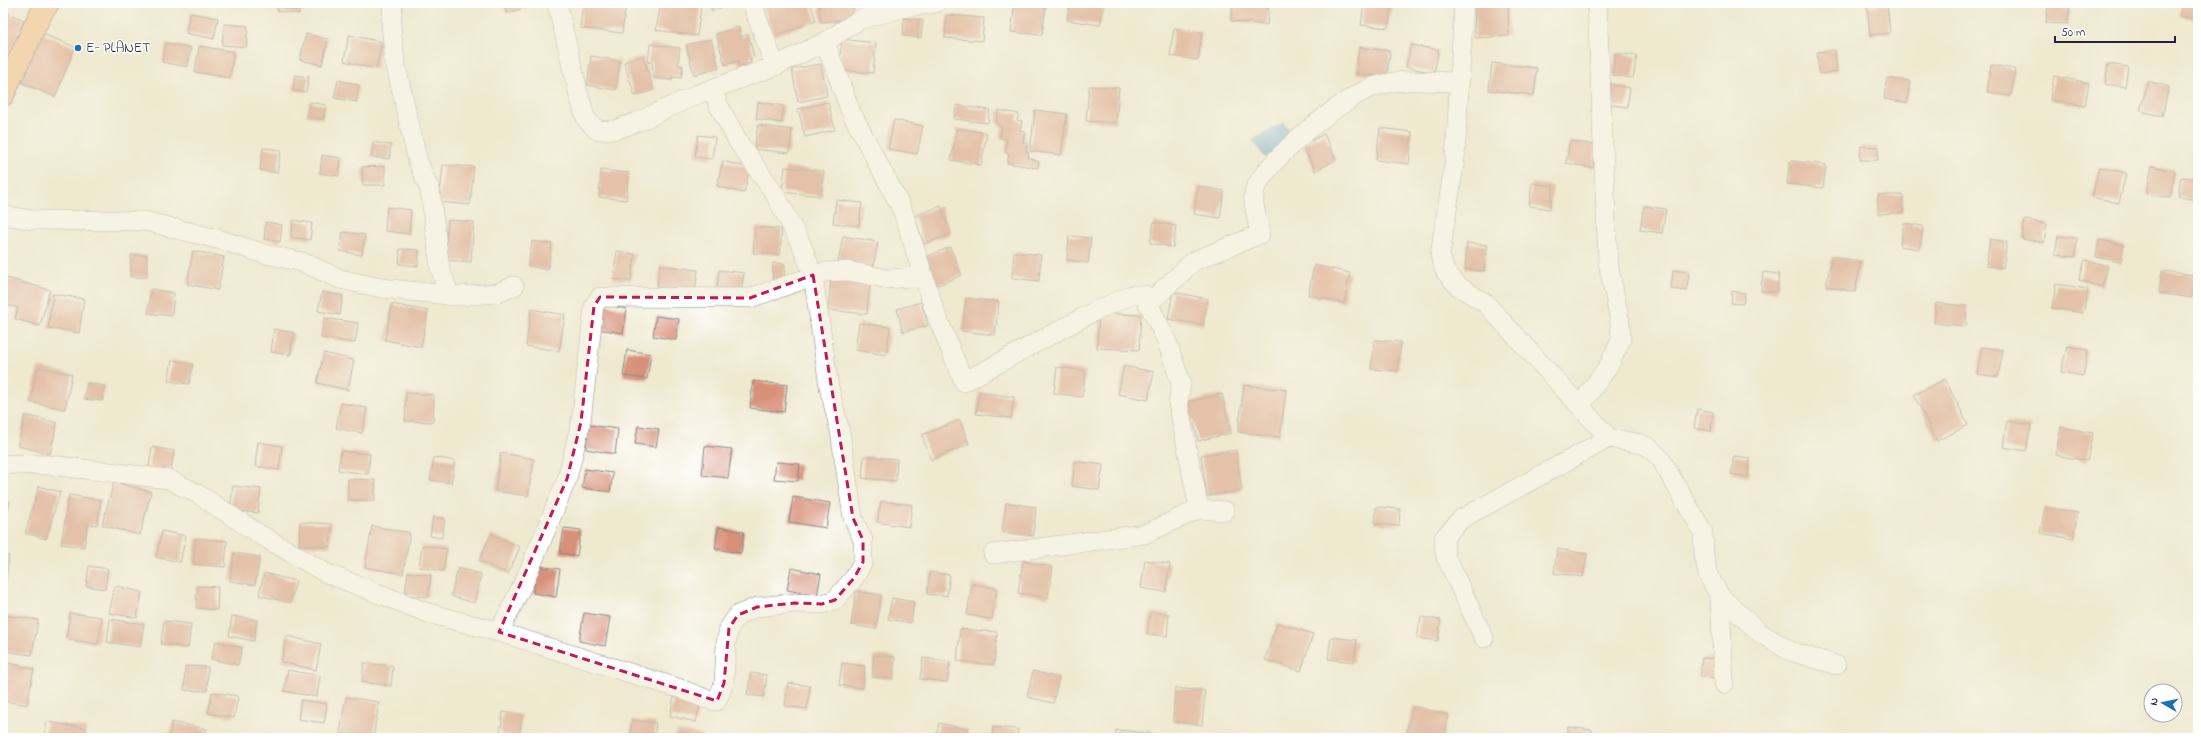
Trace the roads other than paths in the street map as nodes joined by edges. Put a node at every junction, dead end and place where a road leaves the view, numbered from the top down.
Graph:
1 (48, 3) edge
2 (393, 3) edge
3 (557, 3) edge
4 (752, 3) edge
5 (936, 3) edge
6 (1464, 3) edge
7 (1597, 3) edge
8 (825, 42) junction
9 (775, 66) junction
10 (1460, 82) junction
11 (713, 89) junction
12 (3, 95) edge
13 (3, 216) edge
14 (813, 275) junction
15 (923, 276) junction
16 (514, 286) dead end
17 (450, 296) junction
18 (1148, 304) junction
19 (1580, 406) junction
20 (1608, 438) junction
21 (3, 464) edge
22 (1199, 510) junction
23 (1225, 511) dead end
24 (993, 554) dead end
25 (1720, 596) junction
26 (499, 632) junction
27 (1484, 638) dead end
28 (1836, 665) dead end
29 (1724, 684) dead end

1 - 12 main road
2 - 17 street
3 - 11 street
4 - 9 street
5 - 8 street
6 - 10 street
7 - 19 street
8 - 9 street
8 - 15 street
9 - 11 street
10 - 18 street
10 - 19 street
11 - 14 street
13 - 17 street
14 - 15 street
14 - 26 street
14 - 26 street
15 - 18 street
16 - 17 street
18 - 22 street
19 - 20 street
20 - 25 street
20 - 27 street
21 - 26 street
22 - 23 street
22 - 24 street
25 - 28 street
25 - 29 street

